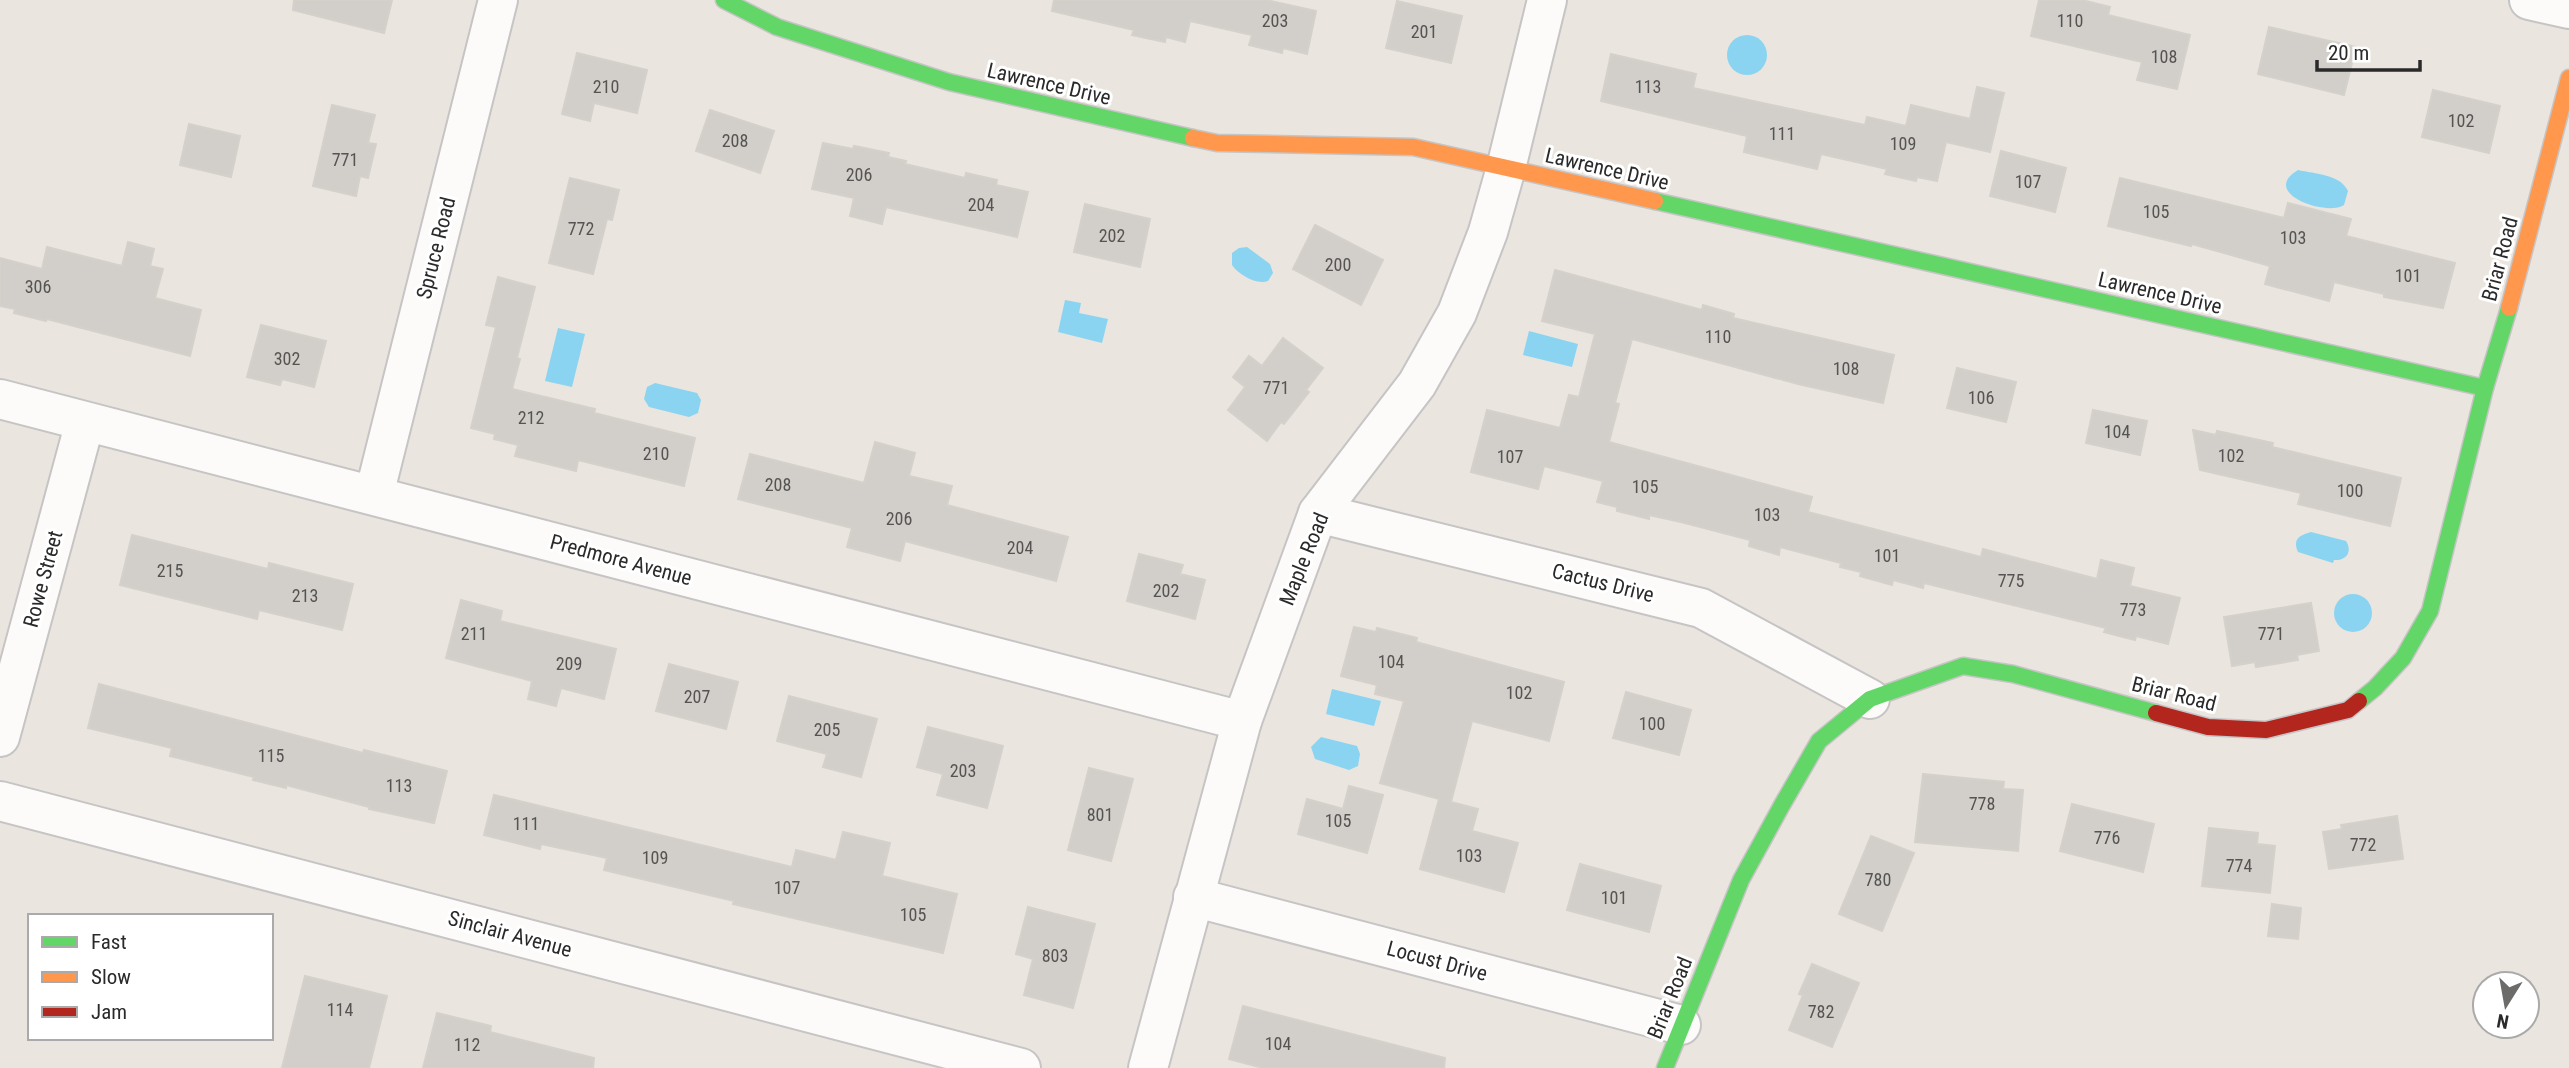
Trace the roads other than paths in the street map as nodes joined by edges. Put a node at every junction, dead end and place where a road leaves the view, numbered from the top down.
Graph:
1 (498, 0) edge
2 (724, 0) edge
3 (1547, 0) edge
4 (2529, 0) edge
5 (2569, 9) edge
6 (2569, 78) edge
7 (1506, 168) junction
8 (2485, 387) junction
9 (0, 399) edge
10 (85, 422) junction
11 (374, 495) junction
12 (1318, 513) junction
13 (1870, 699) junction
14 (1242, 721) junction
15 (0, 737) edge
16 (0, 801) edge
17 (1193, 897) junction
18 (1681, 1025) junction
19 (1021, 1068) edge
20 (1148, 1068) edge
21 (1664, 1068) edge

1 - 11 street, Spruce Road
2 - 7 street, Lawrence Drive
3 - 7 street, Maple Road
4 - 5 street
6 - 8 street, Briar Road
7 - 8 street, Lawrence Drive
7 - 12 street, Maple Road
8 - 13 street, Briar Road
9 - 10 street, Predmore Avenue
10 - 11 street, Predmore Avenue
10 - 15 street, Rowe Street
11 - 14 street, Predmore Avenue
12 - 13 street, Cactus Drive
12 - 14 street, Maple Road
13 - 18 street, Briar Road
14 - 17 street, Maple Road
16 - 19 street, Sinclair Avenue
17 - 18 street, Locust Drive
17 - 20 street, Maple Road
18 - 21 street, Briar Road

